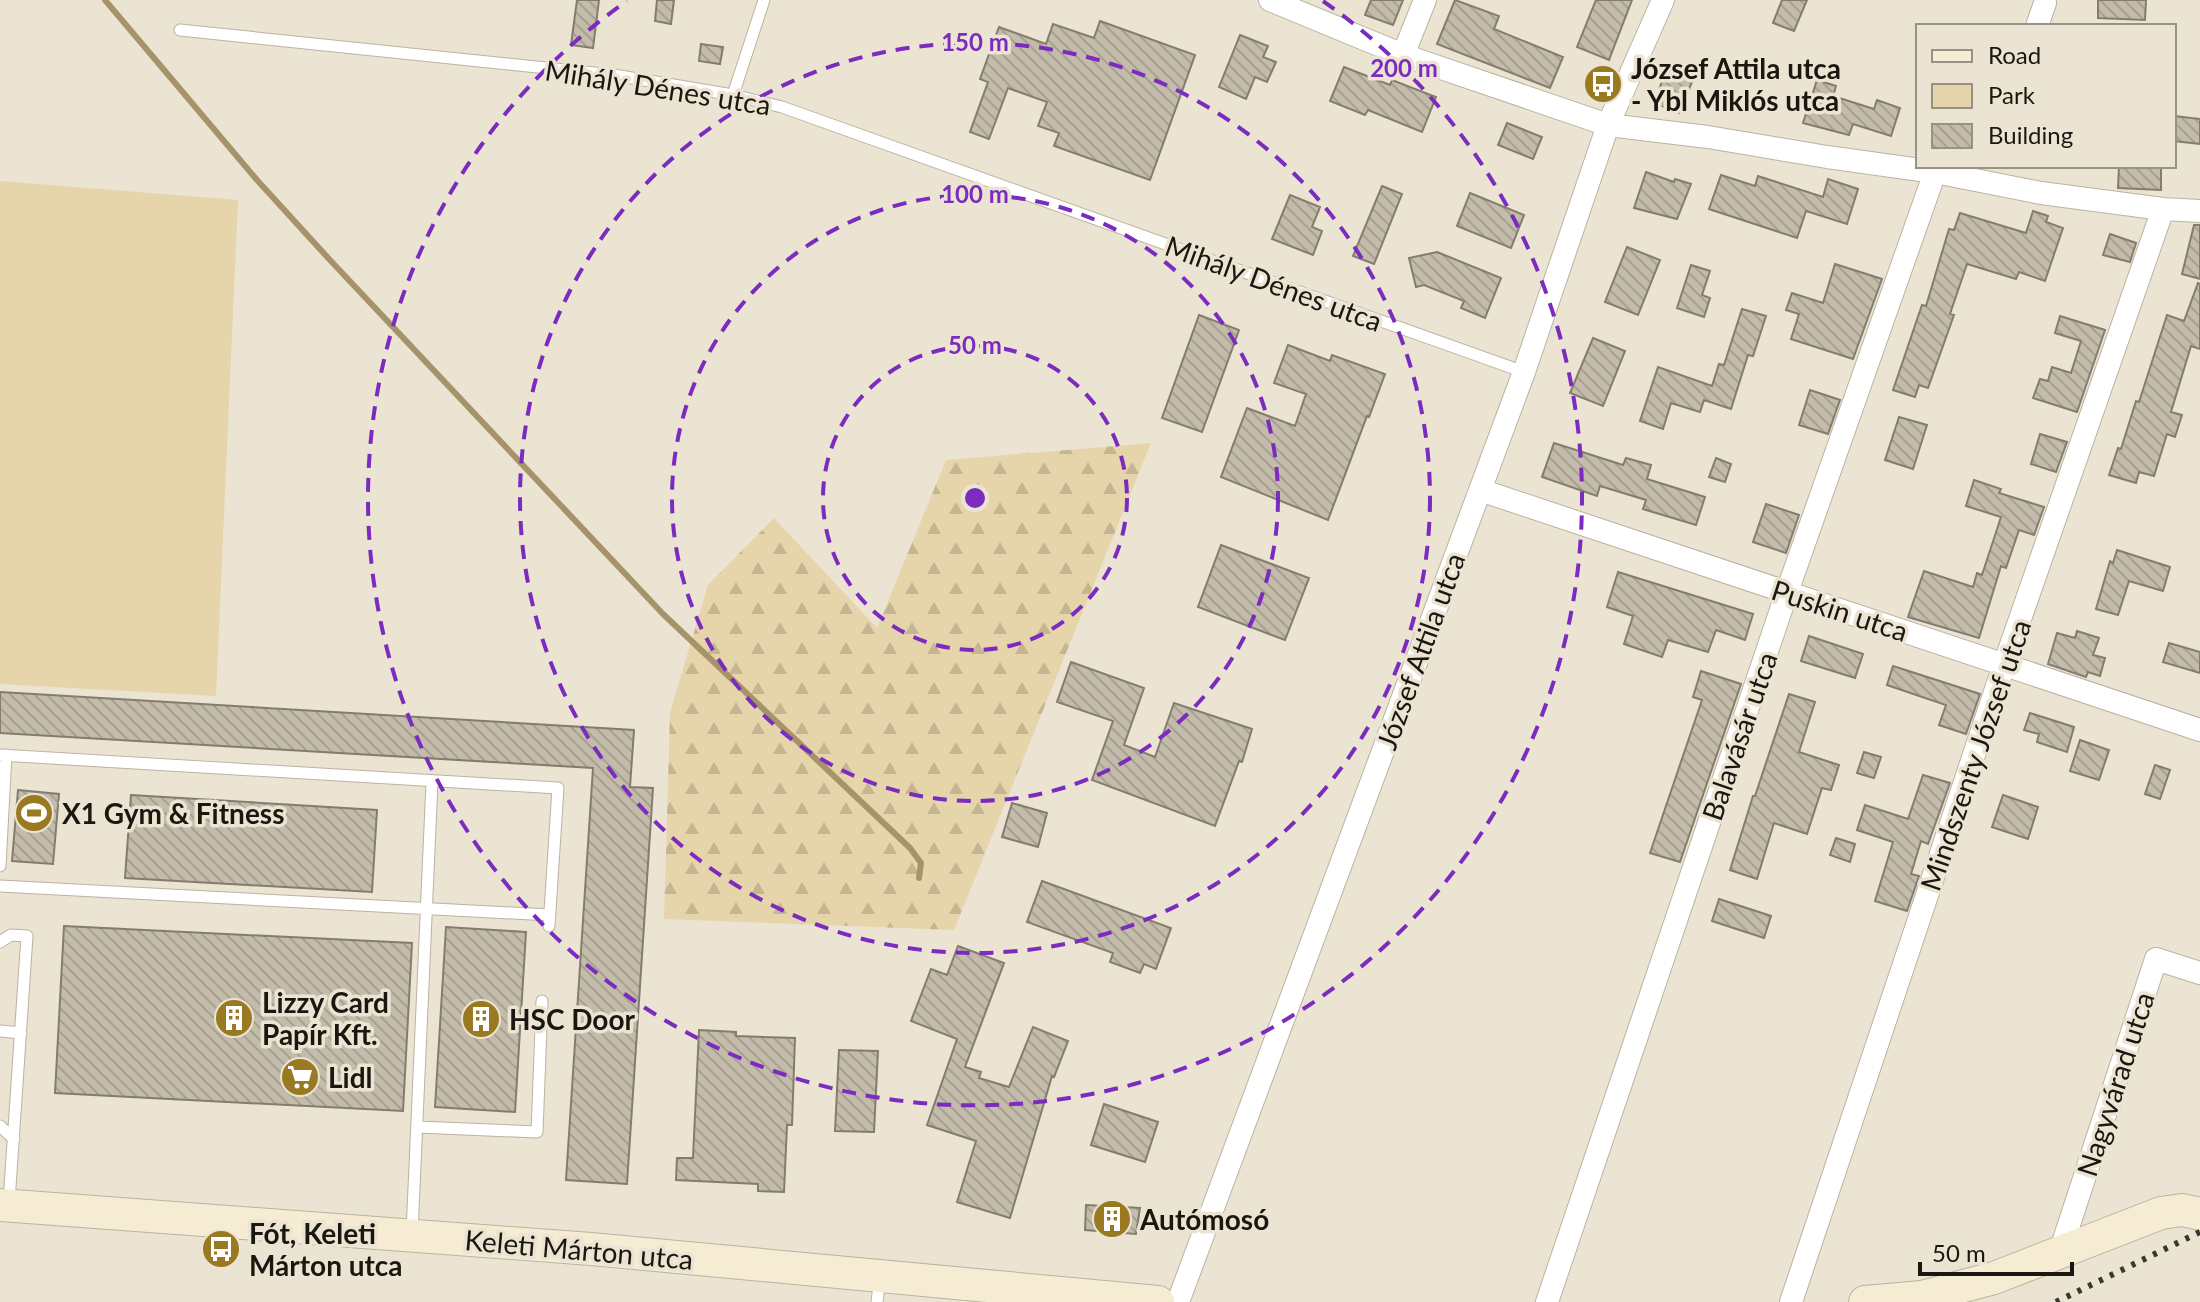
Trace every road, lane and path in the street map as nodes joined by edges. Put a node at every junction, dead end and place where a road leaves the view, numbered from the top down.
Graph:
1 (764, 0) edge
2 (1270, 0) edge
3 (1425, 0) edge
4 (1663, 0) edge
5 (2045, 3) dead end
6 (2038, 24) edge
7 (180, 30) dead end
8 (1403, 55) junction
9 (733, 95) junction
10 (1608, 125) junction
11 (1935, 172) junction
12 (1984, 174) edge
13 (2163, 209) junction
14 (2200, 211) edge
15 (1524, 372) junction
16 (1480, 490) junction
17 (1787, 592) junction
18 (2004, 665) junction
19 (2200, 730) edge
20 (3, 755) edge
21 (432, 782) junction
22 (0, 866) edge
23 (0, 886) edge
24 (426, 909) junction
25 (0, 942) edge
26 (2200, 973) edge
27 (542, 1001) dead end
28 (0, 1031) edge
29 (21, 1033) junction
30 (0, 1126) edge
31 (417, 1127) junction
32 (14, 1139) junction
33 (4, 1206) edge
34 (2198, 1206) edge
35 (412, 1236) junction
36 (2060, 1252) junction
37 (878, 1289) edge
38 (1158, 1302) edge
39 (1178, 1302) edge
40 (1547, 1302) edge
41 (1791, 1302) edge
42 (1865, 1302) edge

1 - 9 lane
2 - 8 street
3 - 8 street
4 - 10 street, József Attila utca
5 - 6 street
7 - 9 lane, Mihály Dénes utca
8 - 10 street
9 - 15 lane, Mihály Dénes utca
10 - 11 street
10 - 15 street, József Attila utca
11 - 12 street
11 - 17 street, Balavásár utca
12 - 13 street
13 - 14 street
13 - 18 street, Mindszenty József utca
15 - 16 street, József Attila utca
16 - 17 street, Puskin utca
16 - 39 street, József Attila utca
17 - 18 street, Puskin utca
17 - 40 street, Balavásár utca
18 - 19 street, Puskin utca
18 - 41 street, Mindszenty József utca
20 - 21 lane
20 - 22 lane
21 - 24 lane
21 - 24 lane
23 - 24 lane
24 - 31 lane
25 - 29 lane
26 - 36 street, Nagyvárad utca
27 - 31 lane
28 - 29 lane
29 - 32 lane
30 - 32 lane
31 - 35 lane
32 - 33 lane
33 - 35 main road, Keleti Márton utca
34 - 36 main road
35 - 37 main road, Keleti Márton utca
36 - 42 main road
37 - 38 main road, Keleti Márton utca

